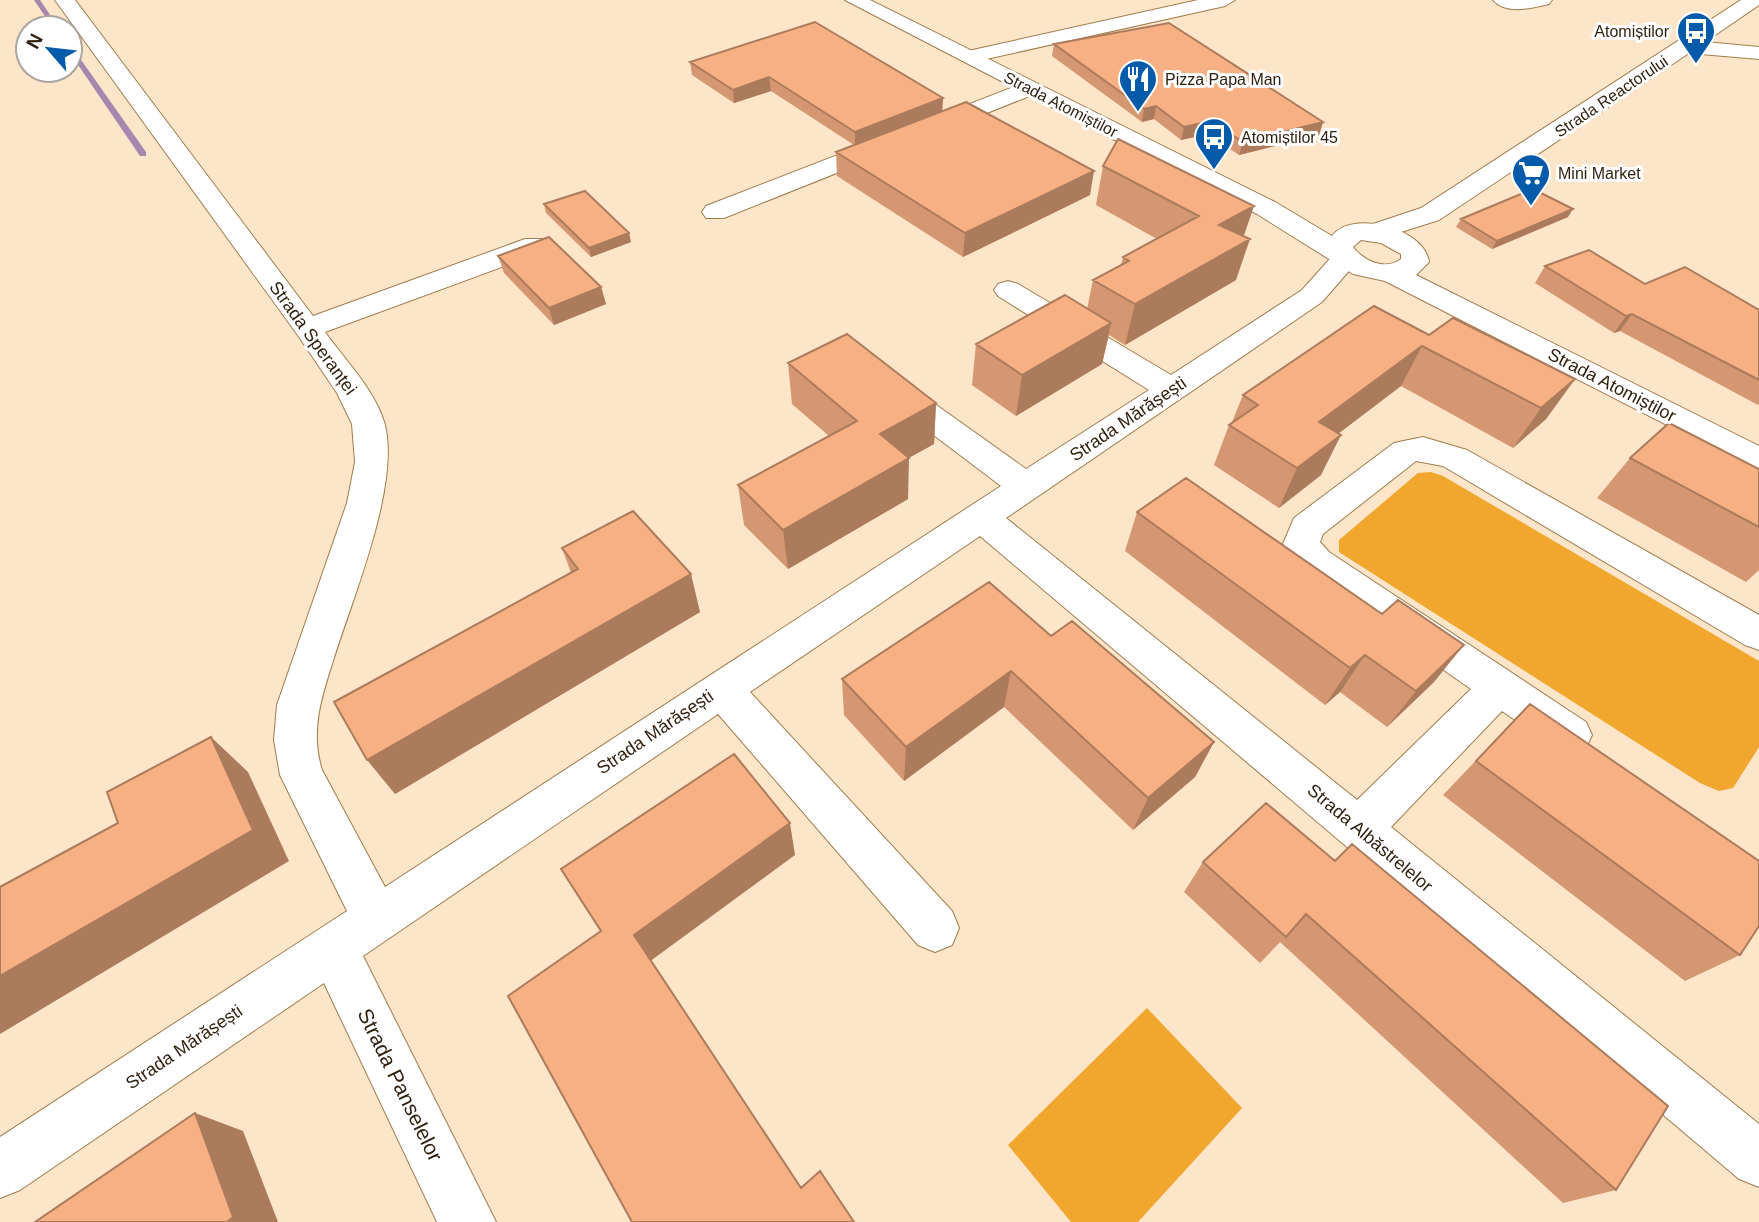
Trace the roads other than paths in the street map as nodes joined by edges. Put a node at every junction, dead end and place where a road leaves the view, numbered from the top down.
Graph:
1 (65, 0) edge
2 (855, 0) edge
3 (1225, 0) edge
4 (1503, 0) edge
5 (1542, 0) edge
6 (1754, 0) edge
7 (1685, 46) junction
8 (1759, 53) edge
9 (968, 57) junction
10 (1029, 88) junction
11 (1266, 208) junction
12 (715, 212) dead end
13 (1430, 214) junction
14 (1372, 232) junction
15 (535, 245) edge
16 (1344, 256) junction
17 (1399, 263) junction
18 (1008, 290) dead end
19 (1312, 296) junction
20 (307, 328) junction
21 (866, 369) edge
22 (1172, 390) junction
23 (1759, 460) edge
24 (1027, 487) junction
25 (981, 517) junction
26 (1759, 634) edge
27 (1499, 687) junction
28 (720, 688) junction
29 (1603, 757) edge
30 (1359, 829) junction
31 (376, 919) junction
32 (935, 928) dead end
33 (333, 948) junction
34 (1759, 1159) edge
35 (0, 1170) edge
36 (467, 1222) edge

1 - 20 street, Strada Speranței
2 - 9 street, Strada Atomiștilor
3 - 9 street
4 - 5 street
6 - 7 street, Strada Reactorului
7 - 8 street, Strada Reactorului
7 - 13 street, Strada Reactorului
9 - 10 street, Strada Atomiștilor
10 - 11 street, Strada Atomiștilor
10 - 12 street
11 - 14 street, Strada Atomiștilor
11 - 16 street, Strada Atomiștilor
13 - 14 street, Strada Reactorului
13 - 17 street, Strada Reactorului
14 - 16 street, Strada Reactorului
14 - 17 street, Strada Atomiștilor
15 - 20 street
16 - 17 street, Strada Atomiștilor
16 - 19 street, Strada Mărășești
17 - 19 street, Strada Mărășești
17 - 23 street, Strada Atomiștilor
18 - 22 street
19 - 22 street, Strada Mărășești
20 - 31 street, Strada Speranței
21 - 24 street
22 - 24 street, Strada Mărășești
24 - 25 street, Strada Mărășești
25 - 28 street, Strada Mărășești
25 - 30 street, Strada Albăstrelelor
26 - 27 street
27 - 29 street
27 - 30 street
28 - 31 street, Strada Mărășești
28 - 32 street
30 - 34 street, Strada Albăstrelelor
31 - 33 street, Strada Mărășești
33 - 35 street, Strada Mărășești
33 - 36 street, Strada Panselelor

